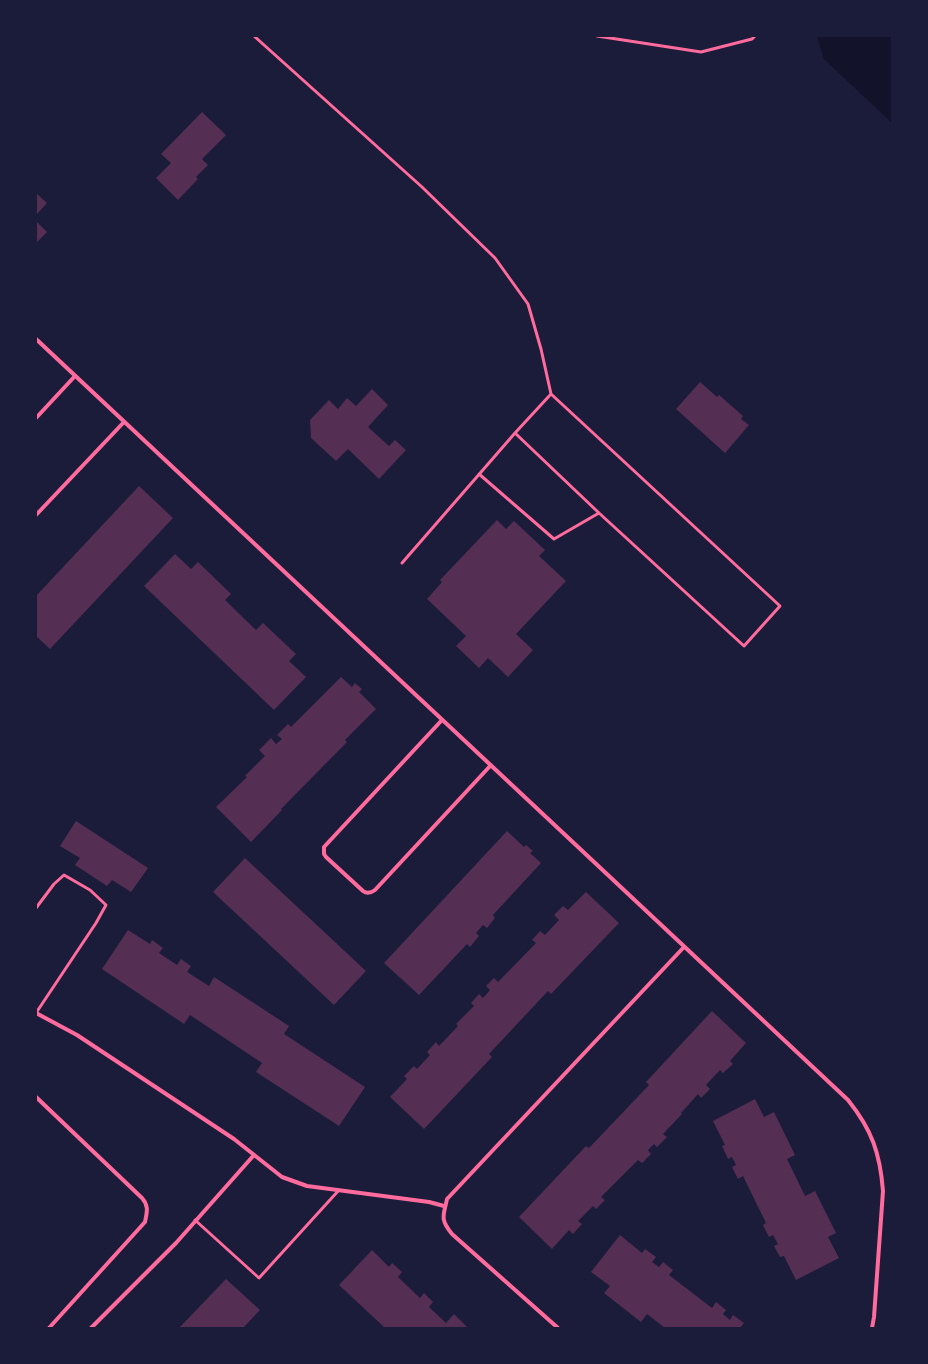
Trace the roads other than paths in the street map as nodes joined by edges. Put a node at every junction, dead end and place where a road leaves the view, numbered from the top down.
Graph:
1 (254, 36) edge
2 (597, 36) edge
3 (755, 36) edge
4 (36, 339) edge
5 (76, 376) junction
6 (551, 394) junction
7 (36, 418) edge
8 (124, 422) junction
9 (515, 433) junction
10 (479, 474) junction
11 (599, 513) junction
12 (36, 515) edge
13 (402, 563) dead end
14 (442, 720) junction
15 (491, 765) junction
16 (36, 908) edge
17 (684, 947) junction
18 (36, 1013) edge
19 (36, 1097) edge
20 (254, 1155) junction
21 (339, 1190) junction
22 (444, 1206) junction
23 (195, 1220) junction
24 (49, 1328) edge
25 (91, 1328) edge
26 (558, 1328) edge
27 (872, 1328) edge

1 - 6 lane
2 - 3 lane
4 - 5 street
5 - 7 street
5 - 8 street
6 - 9 lane
6 - 11 lane
8 - 12 street
8 - 14 street
9 - 10 lane
9 - 11 lane
10 - 11 lane
10 - 13 lane
14 - 15 street
14 - 15 street
15 - 17 street
16 - 18 lane
17 - 22 street
17 - 27 street
18 - 20 street
19 - 24 street
20 - 21 street
20 - 23 street
21 - 22 street
21 - 23 lane
22 - 26 street
23 - 25 street

